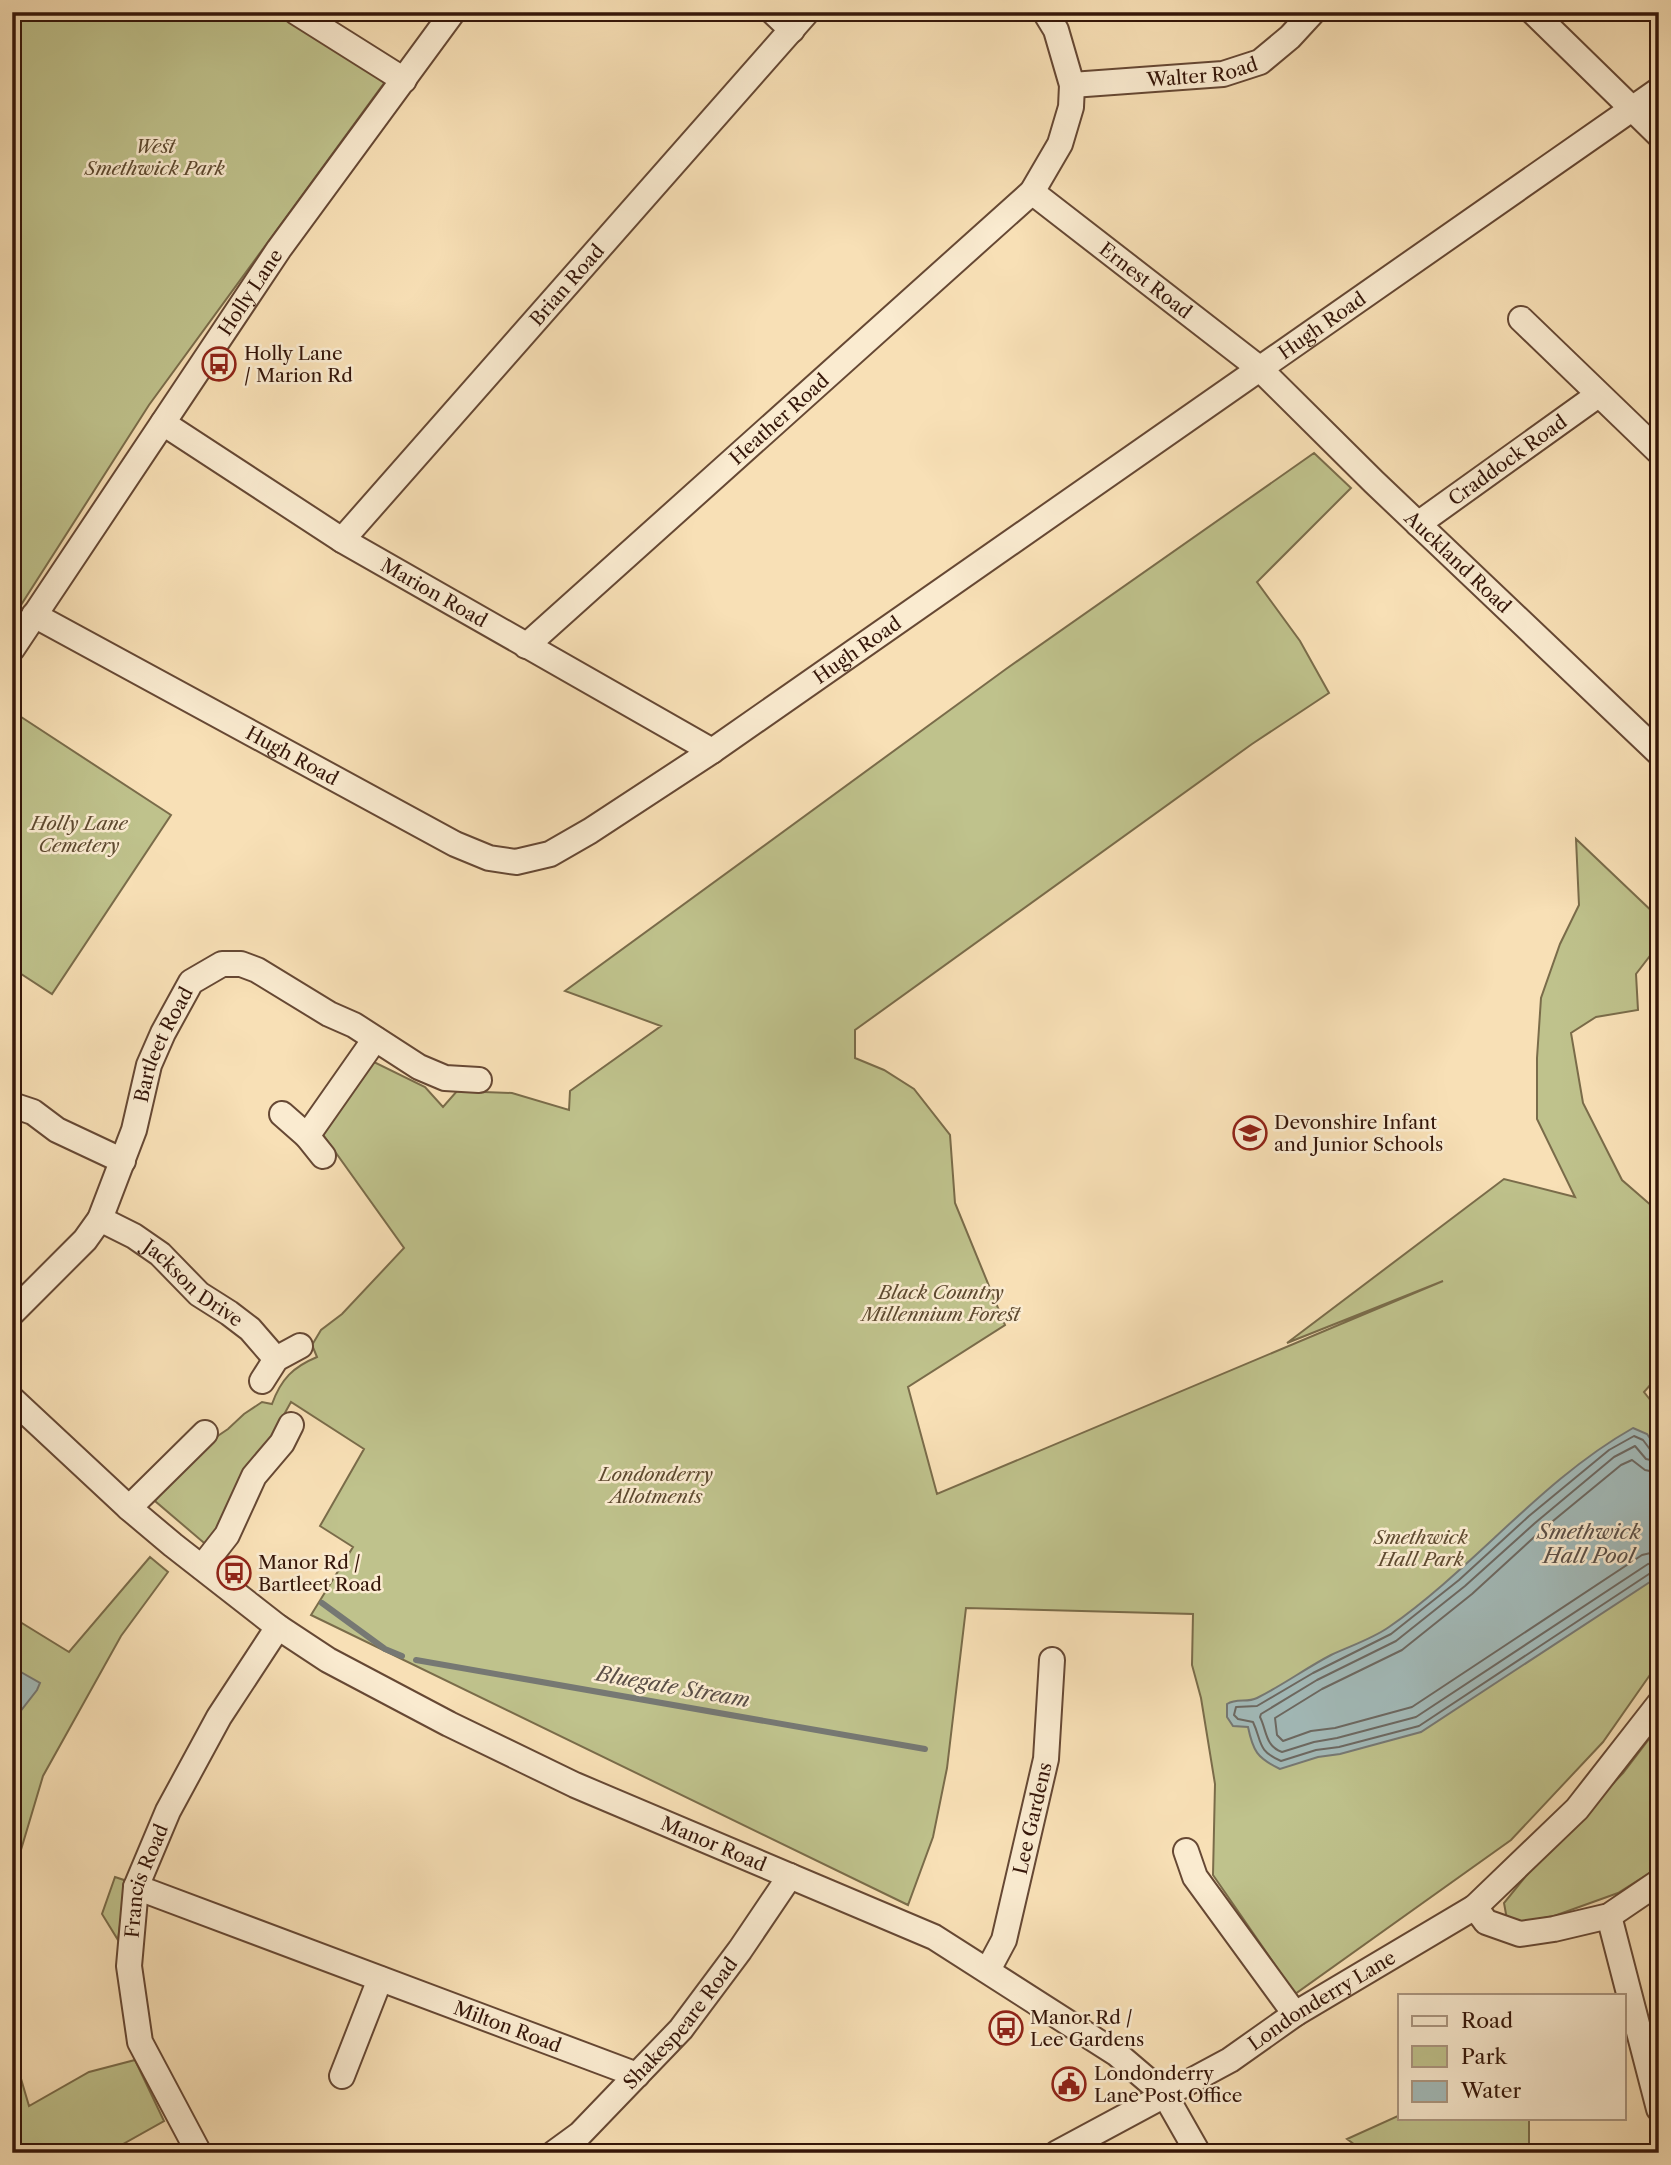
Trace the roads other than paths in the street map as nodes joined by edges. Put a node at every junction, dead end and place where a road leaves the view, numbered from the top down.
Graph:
1 (296, 12) edge
2 (453, 12) edge
3 (773, 12) edge
4 (1045, 12) edge
5 (1312, 12) edge
6 (1533, 12) edge
7 (800, 21) edge
8 (404, 80) junction
9 (1072, 85) junction
10 (1659, 90) edge
11 (1632, 110) junction
12 (1659, 135) edge
13 (1032, 192) junction
14 (1521, 319) dead end
15 (1259, 368) junction
16 (1598, 395) junction
17 (163, 422) junction
18 (1659, 452) edge
19 (1418, 524) junction
20 (342, 540) junction
21 (34, 615) junction
22 (526, 646) junction
23 (12, 649) edge
24 (712, 751) junction
25 (1659, 753) edge
26 (374, 1040) junction
27 (478, 1080) dead end
28 (12, 1105) edge
29 (282, 1114) dead end
30 (306, 1136) junction
31 (323, 1156) dead end
32 (123, 1161) junction
33 (100, 1219) junction
34 (12, 1313) edge
35 (300, 1346) dead end
36 (276, 1359) junction
37 (262, 1381) dead end
38 (12, 1399) edge
39 (290, 1425) dead end
40 (205, 1433) dead end
41 (129, 1508) junction
42 (202, 1567) junction
43 (278, 1627) junction
44 (1052, 1660) dead end
45 (1659, 1704) edge
46 (1186, 1851) dead end
47 (790, 1877) junction
48 (1659, 1882) edge
49 (136, 1887) junction
50 (1475, 1907) junction
51 (1608, 1916) junction
52 (988, 1970) junction
53 (380, 1979) junction
54 (1295, 2014) junction
55 (637, 2075) junction
56 (342, 2076) dead end
57 (1166, 2095) junction
58 (1659, 2109) edge
59 (200, 2153) edge
60 (554, 2153) edge
61 (1057, 2153) edge
62 (1198, 2153) edge

1 - 8 street
2 - 8 street, Holly Lane
3 - 7 street
4 - 9 street
5 - 9 street, Walter Road
6 - 11 street
7 - 20 street, Brian Road
8 - 17 street, Holly Lane
9 - 13 street, Heather Road
10 - 11 street, Hugh Road
11 - 12 street
11 - 15 street, Hugh Road
13 - 15 street, Ernest Road
13 - 22 street, Heather Road
14 - 16 street
15 - 19 street, Auckland Road
15 - 24 street, Hugh Road
16 - 18 street
16 - 19 street, Craddock Road
17 - 20 street, Marion Road
17 - 21 street, Holly Lane
19 - 25 street, Auckland Road
20 - 22 street, Marion Road
21 - 23 street, Holly Lane
21 - 24 street, Hugh Road
22 - 24 street, Marion Road
26 - 27 street, Bartleet Road
26 - 30 street
26 - 32 street, Bartleet Road
28 - 32 street
29 - 30 street
30 - 31 street
32 - 33 street, Bartleet Road
33 - 34 street, Bartleet Road
33 - 36 street, Jackson Drive
35 - 36 street
36 - 37 street
38 - 41 street, Manor Road
39 - 42 street
40 - 41 street
41 - 42 street, Manor Road
42 - 43 street, Manor Road
43 - 47 street, Manor Road
43 - 49 street, Francis Road
44 - 52 street, Lee Gardens
45 - 50 street, Londonderry Lane
46 - 54 street
47 - 52 street, Manor Road
47 - 55 street, Shakespeare Road
48 - 51 street
49 - 53 street, Milton Road
49 - 59 street, Francis Road
50 - 51 street
50 - 54 street, Londonderry Lane
51 - 58 street
52 - 57 street, Manor Road
53 - 55 street, Milton Road
53 - 56 street
54 - 57 street, Londonderry Lane
55 - 60 street, Shakespeare Road
57 - 61 street, Londonderry Lane
57 - 62 street, Manor Road

